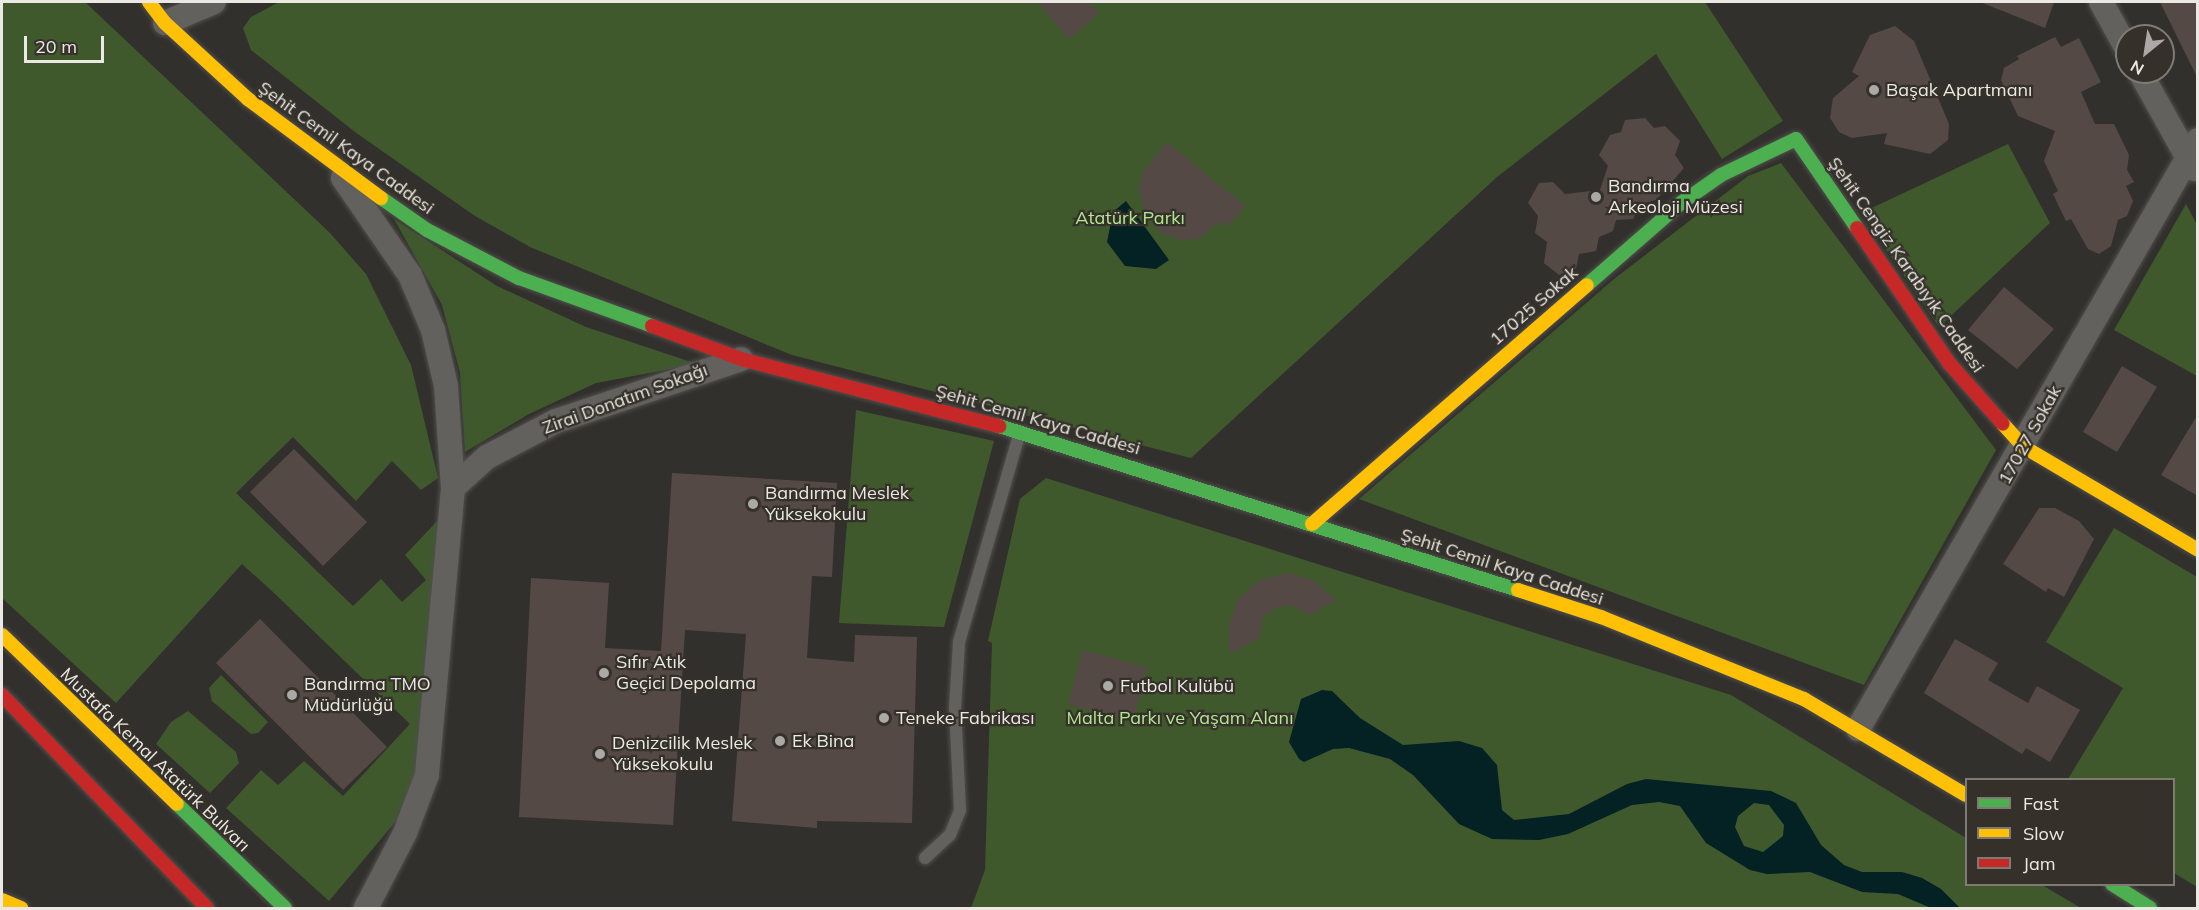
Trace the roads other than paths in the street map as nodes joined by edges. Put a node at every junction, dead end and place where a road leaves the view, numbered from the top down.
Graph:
1 (149, 2) edge
2 (214, 2) edge
3 (2101, 2) edge
4 (165, 23) junction
5 (2115, 27) edge
6 (2148, 84) edge
7 (1796, 139) joint
8 (2194, 157) edge
9 (335, 166) junction
10 (741, 358) junction
11 (1020, 431) junction
12 (2024, 447) junction
13 (453, 488) junction
14 (1312, 524) junction
15 (2198, 550) edge
16 (2, 635) edge
17 (2, 695) edge
18 (1858, 729) junction
19 (1965, 794) edge
20 (925, 858) dead end
21 (376, 886) junction
22 (2114, 886) edge
23 (2, 900) edge
24 (21, 909) edge
25 (207, 909) edge
26 (285, 909) edge
27 (351, 909) edge
28 (366, 909) edge
29 (2150, 909) edge

1 - 4 street, Şehit Cemil Kaya Caddesi
2 - 4 street
3 - 5 street
4 - 9 street, Şehit Cemil Kaya Caddesi
6 - 8 street
7 - 12 street, Şehit Cengiz Karabıyık Caddesi
7 - 14 street, 17025 Sokak
8 - 12 street, 17027 Sokak
9 - 10 street, Şehit Cemil Kaya Caddesi
9 - 13 street
10 - 11 street, Şehit Cemil Kaya Caddesi
10 - 13 street, Zirai Donatım Sokağı
11 - 14 street, Şehit Cemil Kaya Caddesi
11 - 20 lane
12 - 15 street, Şehit Cengiz Karabıyık Caddesi
12 - 18 street, 17027 Sokak
13 - 21 street
14 - 18 street, Şehit Cemil Kaya Caddesi
16 - 26 street, Mustafa Kemal Atatürk Bulvarı
17 - 25 street
18 - 19 street, Şehit Cemil Kaya Caddesi
21 - 27 street
21 - 28 street
22 - 29 street
23 - 24 street

